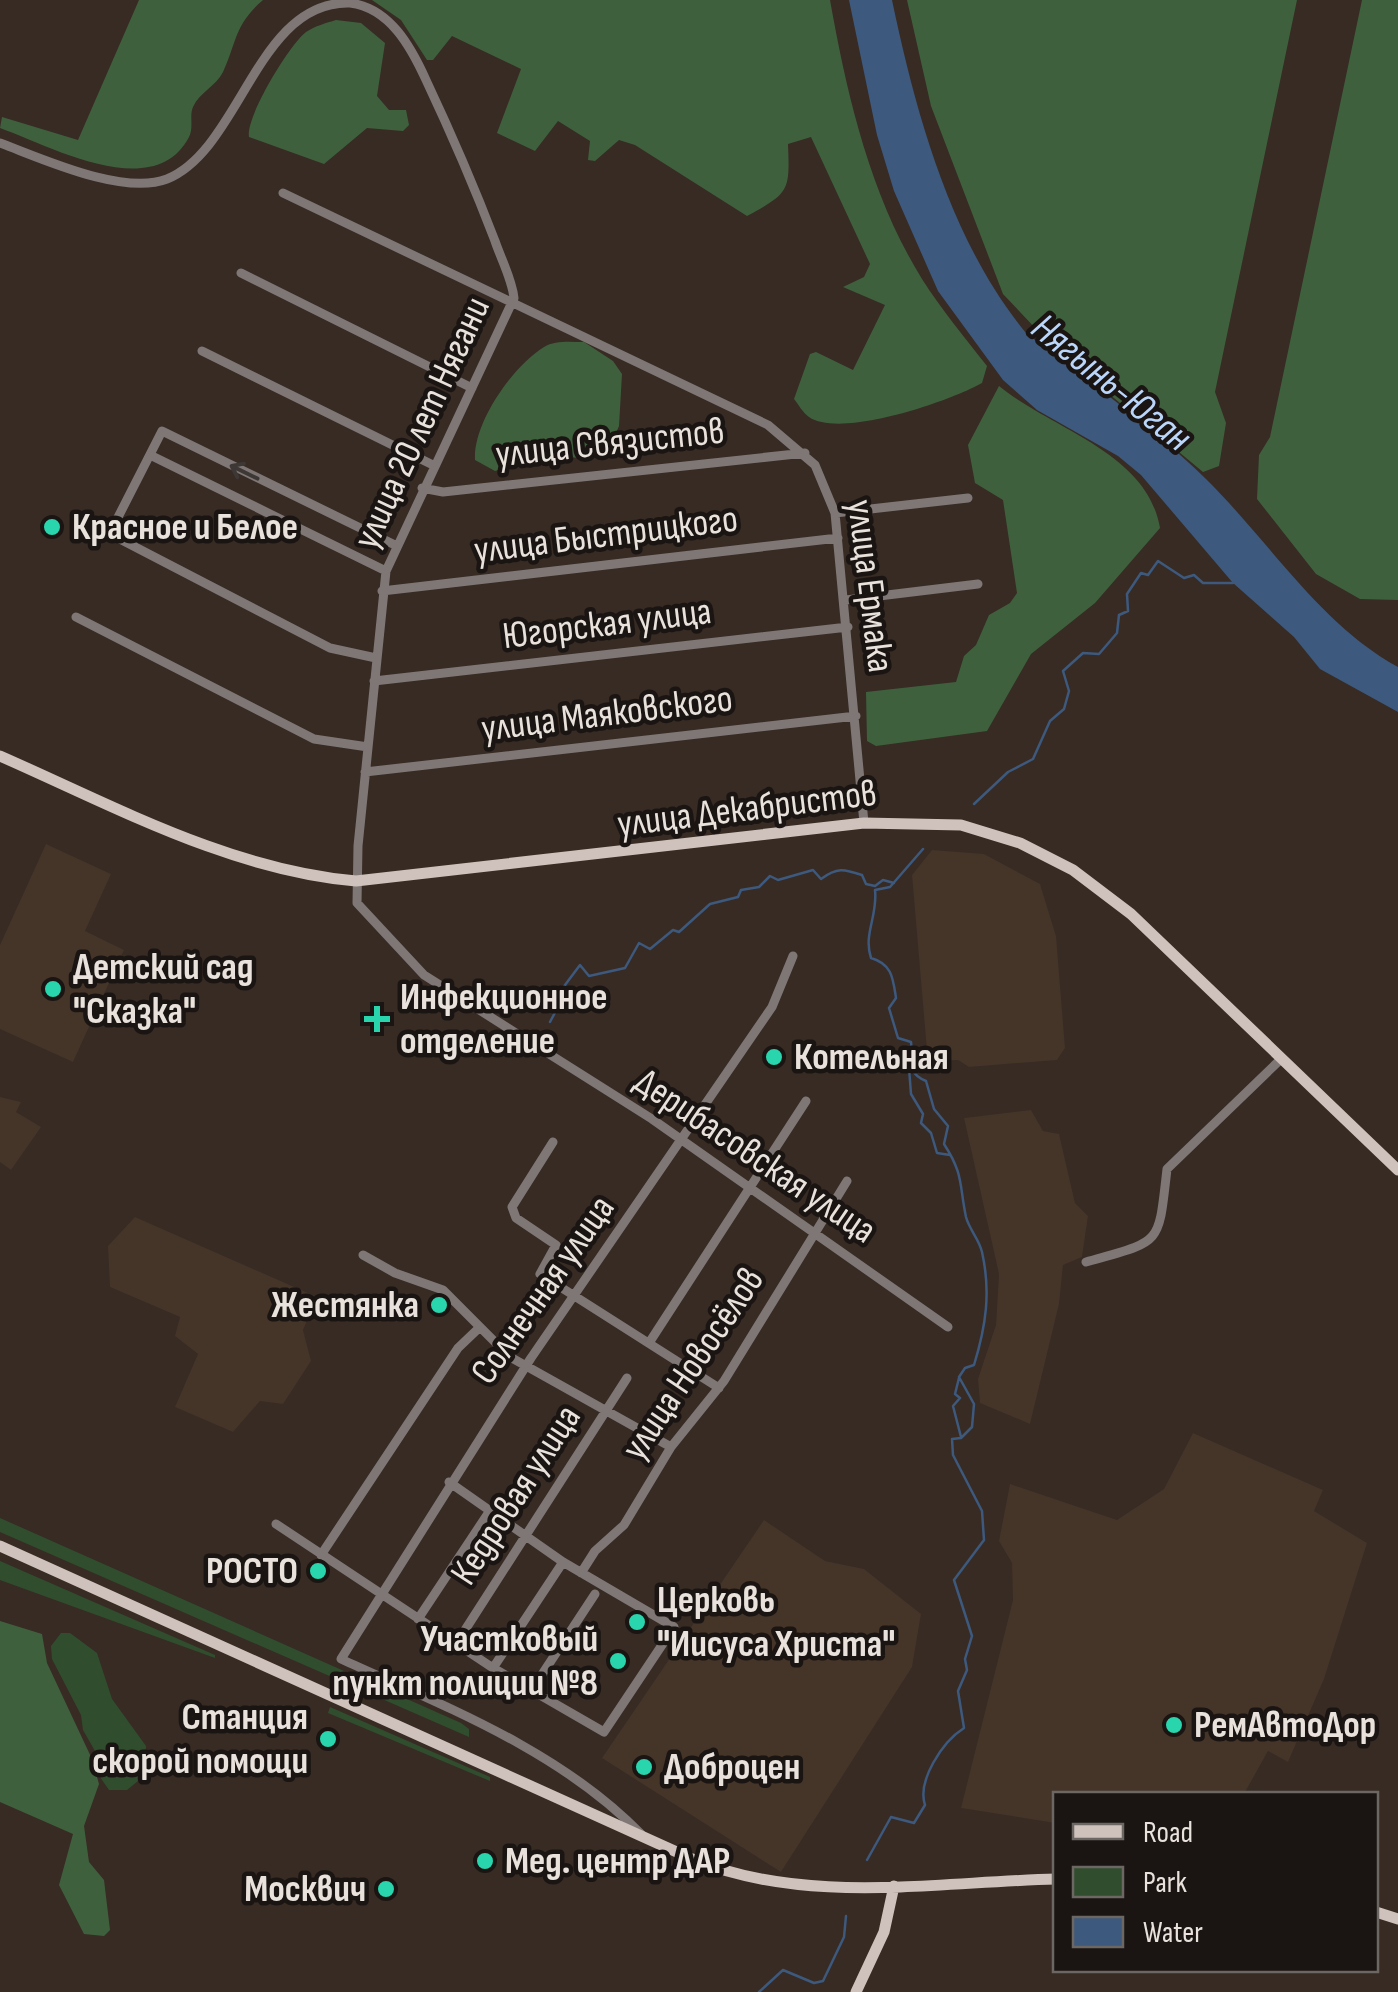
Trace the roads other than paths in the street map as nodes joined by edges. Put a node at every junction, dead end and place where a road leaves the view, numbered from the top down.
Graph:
1 (0, 143) edge
2 (283, 193) dead end
3 (241, 273) dead end
4 (513, 303) junction
5 (202, 351) dead end
6 (472, 388) junction
7 (805, 452) junction
8 (150, 455) junction
9 (433, 465) junction
10 (422, 488) junction
11 (968, 498) dead end
12 (835, 513) junction
13 (838, 538) junction
14 (395, 545) junction
15 (386, 570) junction
16 (978, 584) dead end
17 (382, 591) junction
18 (846, 600) junction
19 (76, 618) dead end
20 (848, 627) junction
21 (376, 658) junction
22 (374, 681) junction
23 (856, 716) junction
24 (368, 747) junction
25 (0, 756) edge
26 (365, 772) junction
27 (864, 823) junction
28 (356, 881) junction
29 (793, 956) dead end
30 (1282, 1060) junction
31 (806, 1101) dead end
32 (681, 1139) junction
33 (553, 1142) dead end
34 (1398, 1170) edge
35 (847, 1181) dead end
36 (750, 1186) junction
37 (815, 1230) junction
38 (363, 1255) dead end
39 (1086, 1262) dead end
40 (574, 1297) junction
41 (480, 1327) junction
42 (948, 1327) dead end
43 (648, 1343) junction
44 (525, 1366) junction
45 (626, 1378) dead end
46 (719, 1388) junction
47 (607, 1410) junction
48 (671, 1447) junction
49 (449, 1482) junction
50 (490, 1512) junction
51 (276, 1524) dead end
52 (526, 1537) junction
53 (0, 1546) edge
54 (321, 1555) junction
55 (563, 1562) junction
56 (581, 1573) junction
57 (378, 1593) junction
58 (596, 1594) dead end
59 (418, 1619) junction
60 (456, 1644) junction
61 (493, 1668) junction
62 (541, 1676) dead end
63 (575, 1778) junction
64 (568, 1801) junction
65 (642, 1836) junction
66 (1053, 1879) edge
67 (894, 1886) junction
68 (856, 1992) edge

1 - 4 street, улица 20 лет Нягани
2 - 4 street, улица Ермака
3 - 6 street
4 - 6 street, улица 20 лет Нягани
4 - 7 street, улица Ермака
5 - 9 street
6 - 9 street, улица 20 лет Нягани
7 - 10 street, улица Связистов
7 - 12 street, улица Ермака
14 -> 8 street
8 - 15 street
8 - 21 street
9 - 10 street, улица 20 лет Нягани
10 - 14 street, улица 20 лет Нягани
11 - 12 street
12 - 13 street, улица Ермака
13 - 17 street, улица Быстрицкого
13 - 18 street, улица Ермака
14 - 15 street, улица 20 лет Нягани
15 - 17 street, улица 20 лет Нягани
16 - 18 street
17 - 21 street, улица 20 лет Нягани
18 - 20 street, улица Ермака
19 - 24 street
20 - 22 street, Югорская улица
20 - 23 street, улица Ермака
21 - 22 street, улица 20 лет Нягани
22 - 24 street, улица 20 лет Нягани
23 - 26 street, улица Маяковского
23 - 27 street, улица Ермака
24 - 26 street, улица 20 лет Нягани
25 - 28 main road, улица Декабристов
26 - 28 street, улица 20 лет Нягани
27 - 28 main road, улица Декабристов
27 - 30 main road, улица Декабристов
28 - 32 street, Дерибасовская улица
29 - 32 street, Солнечная улица
30 - 34 main road, улица Декабристов
30 - 39 street
31 - 36 street
32 - 36 street, Дерибасовская улица
32 - 40 street, Солнечная улица
33 - 40 street
35 - 37 street, улица Новосёлов
36 - 37 street, Дерибасовская улица
36 - 43 street
37 - 42 street, Дерибасовская улица
37 - 46 street, улица Новосёлов
38 - 41 street
40 - 43 street
40 - 44 street, Солнечная улица
41 - 44 street
41 - 54 street
43 - 46 street
44 - 47 street
44 - 49 street, Солнечная улица
45 - 47 street, Кедровая улица
46 - 48 street, улица Новосёлов
47 - 48 street
47 - 52 street, Кедровая улица
48 - 56 street, улица Новосёлов
49 - 50 street
49 - 57 street, Солнечная улица
50 - 52 street
50 - 59 street
51 - 54 street
52 - 55 street
52 - 60 street, Кедровая улица
53 - 64 main road
54 - 57 street
55 - 56 street
55 - 61 street
56 - 61 street
57 - 59 street
57 - 63 street, Солнечная улица
58 - 62 street
59 - 60 street
60 - 61 street
63 - 64 street
63 - 65 street
64 - 65 main road
65 - 67 main road
66 - 67 main road
67 - 68 main road

